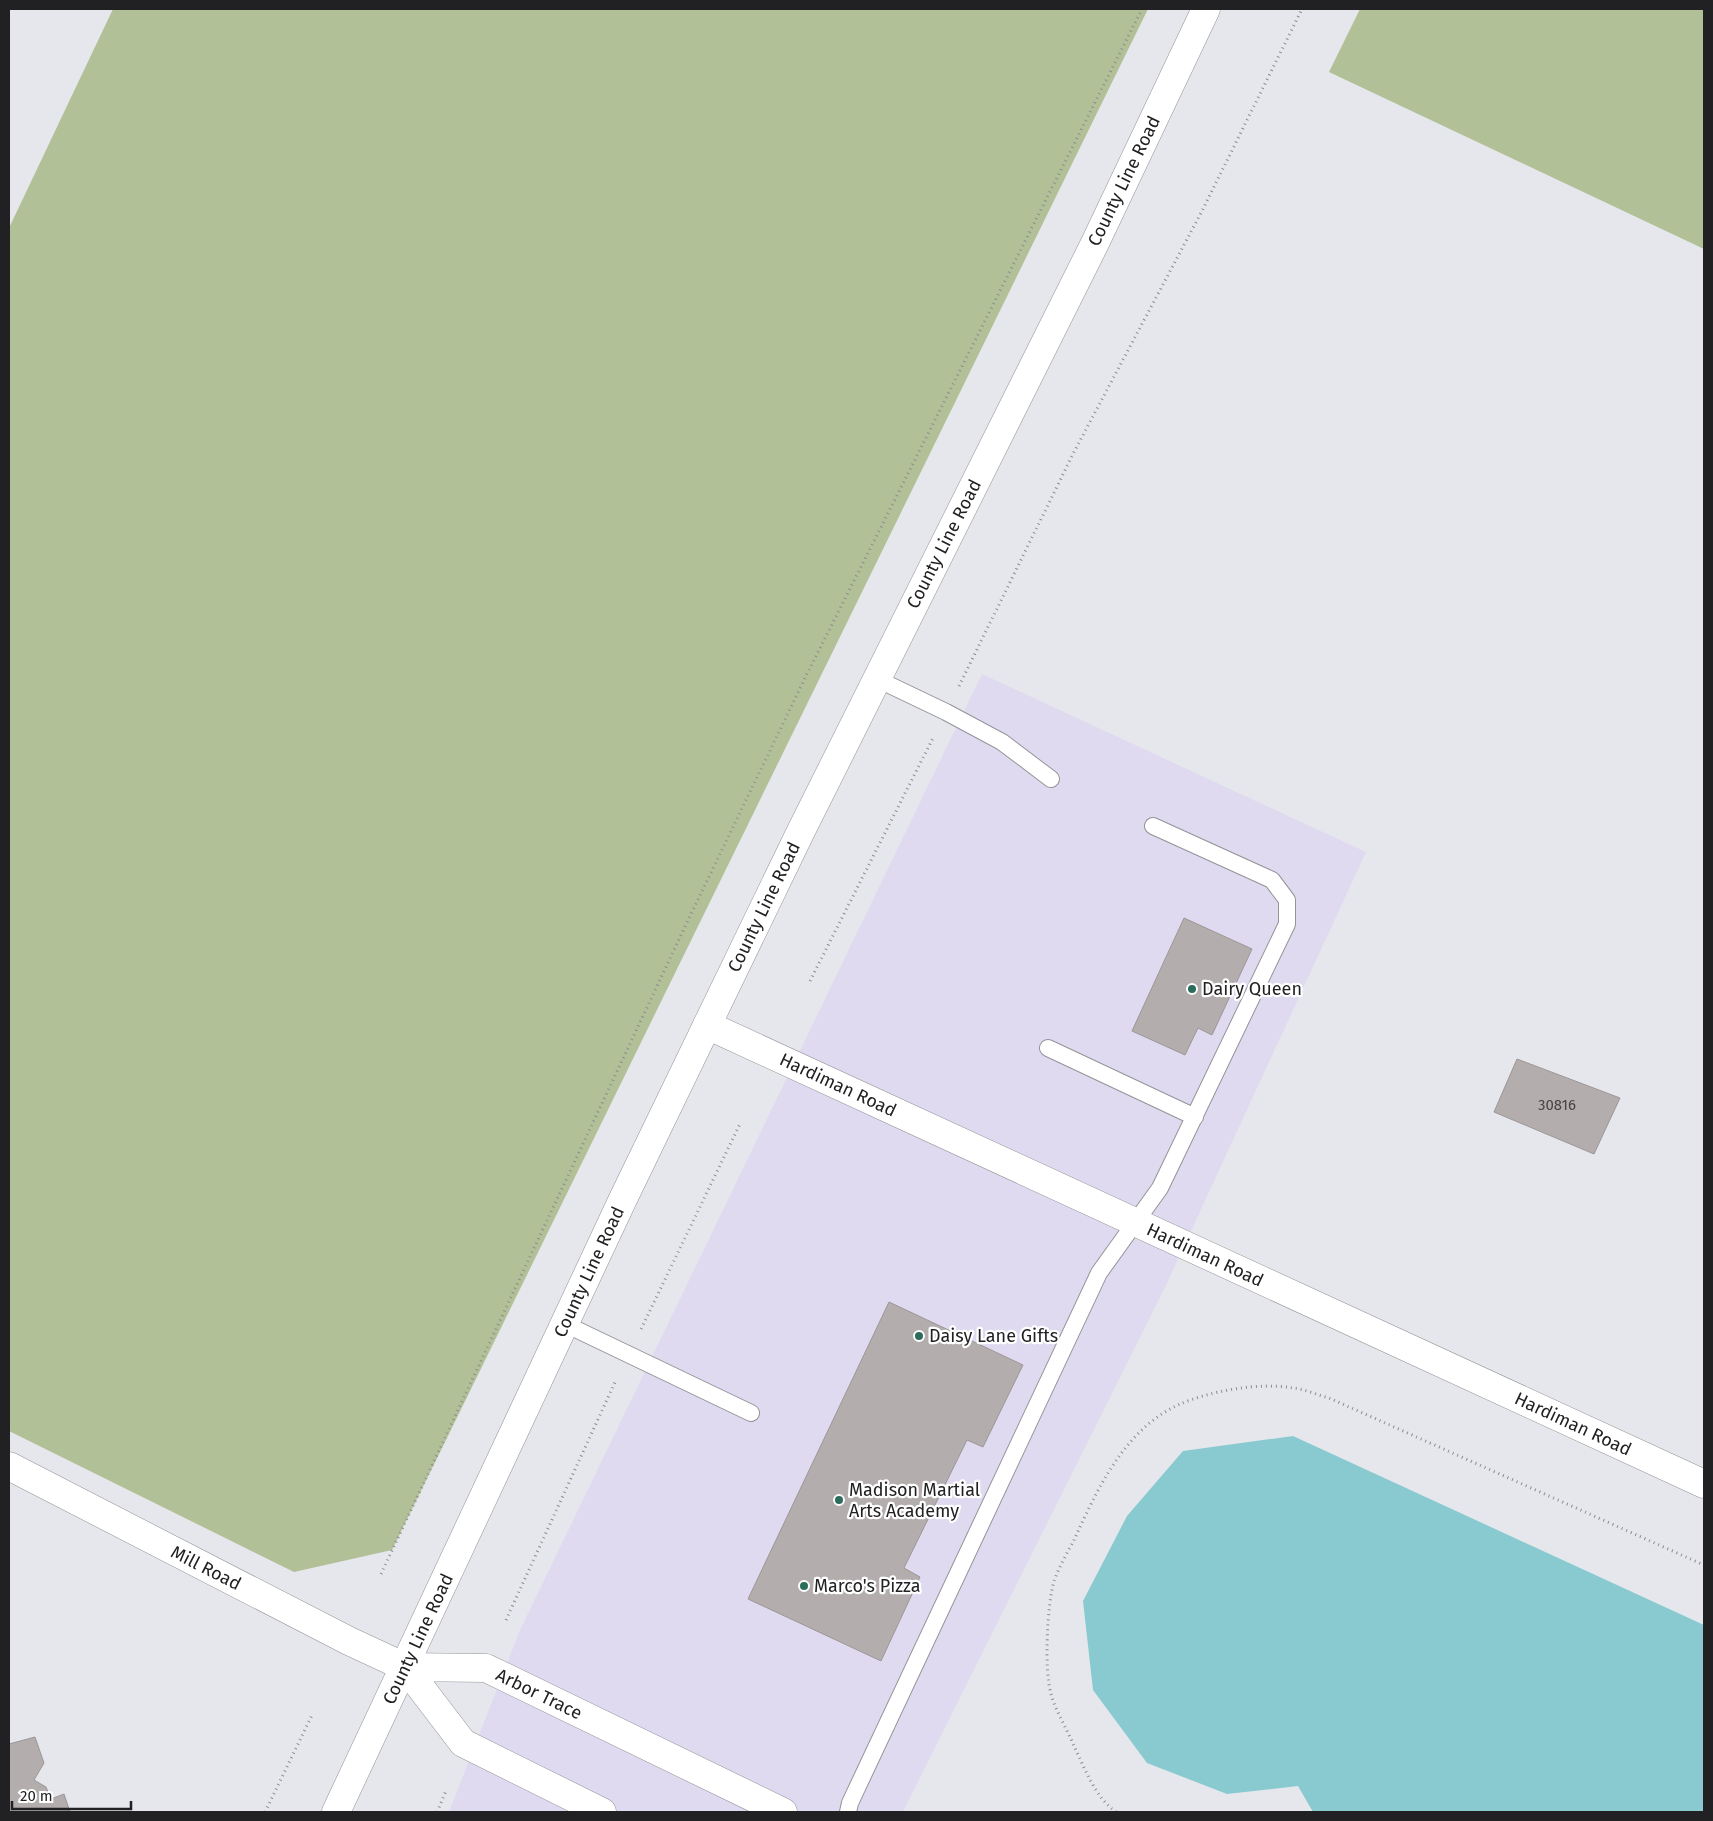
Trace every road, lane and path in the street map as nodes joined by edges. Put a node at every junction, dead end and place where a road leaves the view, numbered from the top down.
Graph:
1 (1142, 9) edge
2 (1206, 9) edge
3 (1302, 9) edge
4 (877, 679) junction
5 (946, 712) junction
6 (1051, 779) dead end
7 (1153, 826) dead end
8 (810, 981) dead end
9 (707, 1024) junction
10 (1048, 1048) dead end
11 (1195, 1117) junction
12 (1134, 1223) junction
13 (565, 1324) junction
14 (751, 1413) dead end
15 (9, 1466) edge
16 (1704, 1484) edge
17 (1704, 1565) edge
18 (380, 1574) dead end
19 (406, 1667) junction
20 (313, 1713) dead end
21 (446, 1792) dead end
22 (266, 1812) edge
23 (336, 1812) edge
24 (436, 1812) edge
25 (602, 1812) edge
26 (783, 1812) edge
27 (848, 1812) edge
28 (1116, 1812) edge

1 - 18 path
2 - 4 street, County Line Road
3 - 5 path
4 - 5 lane
4 - 9 street, County Line Road
5 - 6 lane
5 - 8 path
7 - 11 lane
9 - 12 street, Hardiman Road
9 - 13 street, County Line Road
10 - 11 lane
11 - 12 lane
12 - 16 street, Hardiman Road
12 - 27 lane
13 - 14 lane
13 - 19 street, County Line Road
15 - 19 street, Mill Road
17 - 28 path
19 - 23 street, County Line Road
19 - 25 street
19 - 26 street, Arbor Trace
20 - 22 path
21 - 24 path

